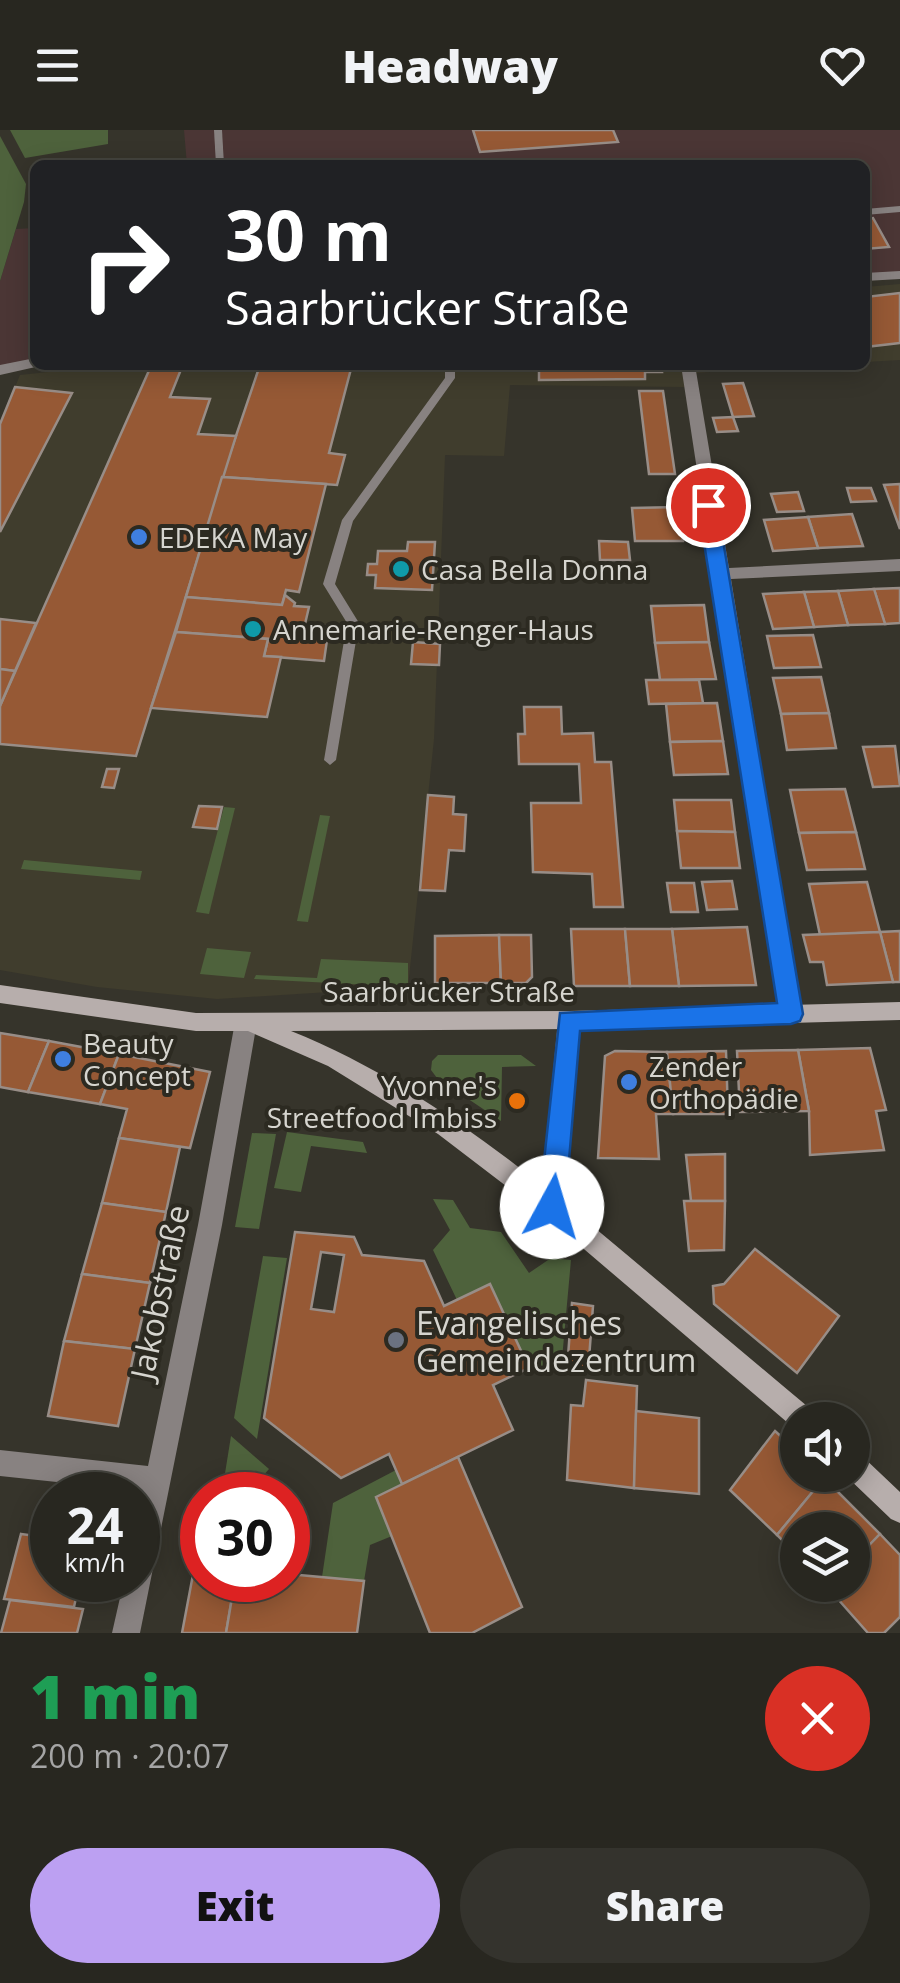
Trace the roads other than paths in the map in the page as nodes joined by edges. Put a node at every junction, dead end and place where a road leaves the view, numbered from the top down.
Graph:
1 (218, 130) edge
2 (220, 160) edge
3 (900, 209) edge
4 (870, 212) edge
5 (900, 275) edge
6 (870, 278) edge
7 (30, 364) edge
8 (0, 370) edge
9 (450, 370) edge
10 (689, 370) edge
11 (900, 565) edge
12 (720, 574) junction
13 (330, 760) dead end
14 (0, 994) edge
15 (900, 1011) edge
16 (791, 1014) junction
17 (569, 1020) junction
18 (246, 1022) junction
19 (552, 1207) junction
20 (783, 1402) edge
21 (0, 1464) edge
22 (78, 1472) edge
23 (158, 1472) edge
24 (870, 1481) edge
25 (900, 1510) edge
26 (132, 1602) edge
27 (126, 1633) edge

1 - 2 lane
3 - 4 lane
5 - 6 street
7 - 8 street
9 - 13 lane
10 - 12 street
11 - 12 street
12 - 16 street
14 - 18 main road, Saarbrücker Straße
15 - 16 main road, Saarbrücker Straße
16 - 17 main road, Saarbrücker Straße
17 - 18 main road, Saarbrücker Straße
17 - 19 street
18 - 19 main road
18 - 23 street, Jakobstraße
19 - 20 main road
21 - 22 street
24 - 25 main road
26 - 27 street, Jakobstraße

